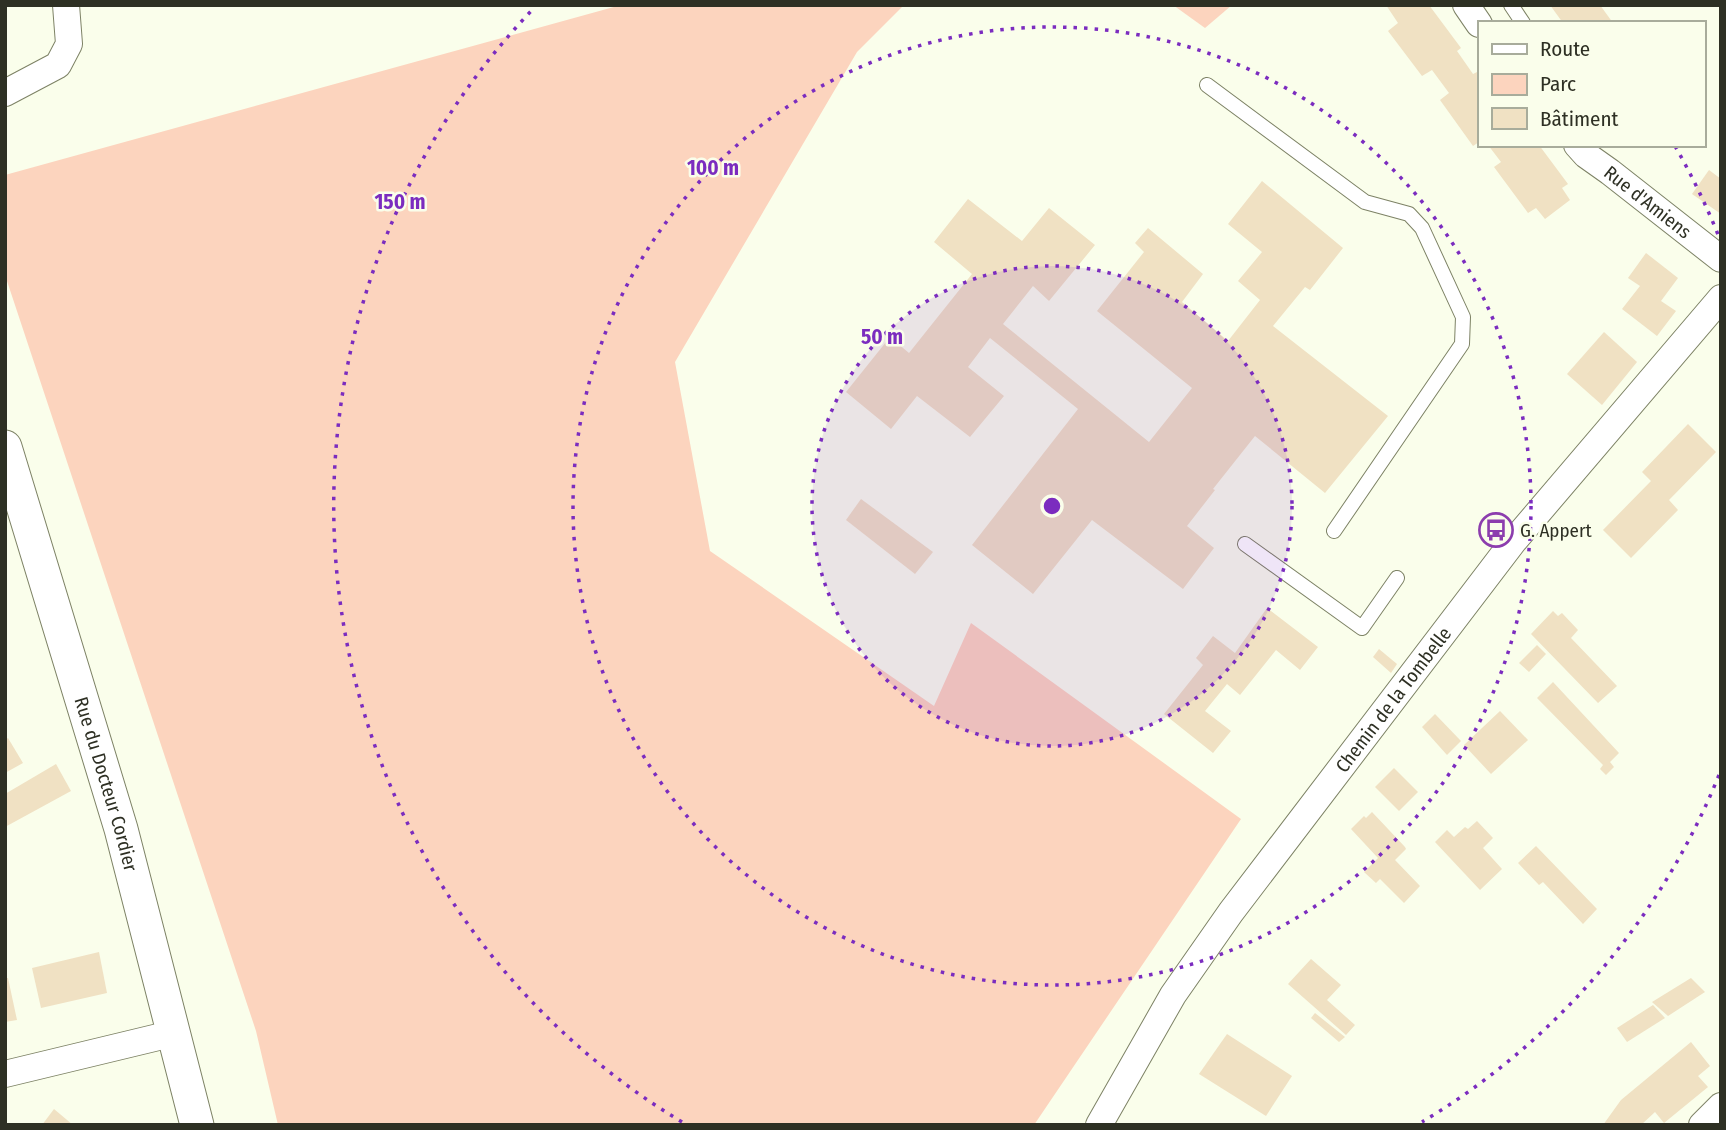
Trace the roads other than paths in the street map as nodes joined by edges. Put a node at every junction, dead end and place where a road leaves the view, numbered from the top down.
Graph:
1 (66, 5) edge
2 (1465, 5) edge
3 (1511, 5) edge
4 (1522, 21) edge
5 (1478, 22) edge
6 (1207, 85) dead end
7 (5, 93) edge
8 (1583, 149) edge
9 (1721, 259) edge
10 (1721, 298) edge
11 (5, 447) edge
12 (1334, 531) dead end
13 (1245, 544) dead end
14 (1397, 578) dead end
15 (175, 1033) junction
16 (5, 1074) edge
17 (1721, 1106) edge
18 (197, 1125) edge
19 (1099, 1125) edge
20 (1702, 1125) edge

1 - 7 street
2 - 5 street
3 - 4 lane
6 - 12 lane
8 - 9 street, Rue d'Amiens
10 - 19 street, Chemin de la Tombelle
11 - 15 street, Rue du Docteur Cordier
13 - 14 lane
15 - 16 street
15 - 18 street, Rue du Docteur Cordier
17 - 20 street

